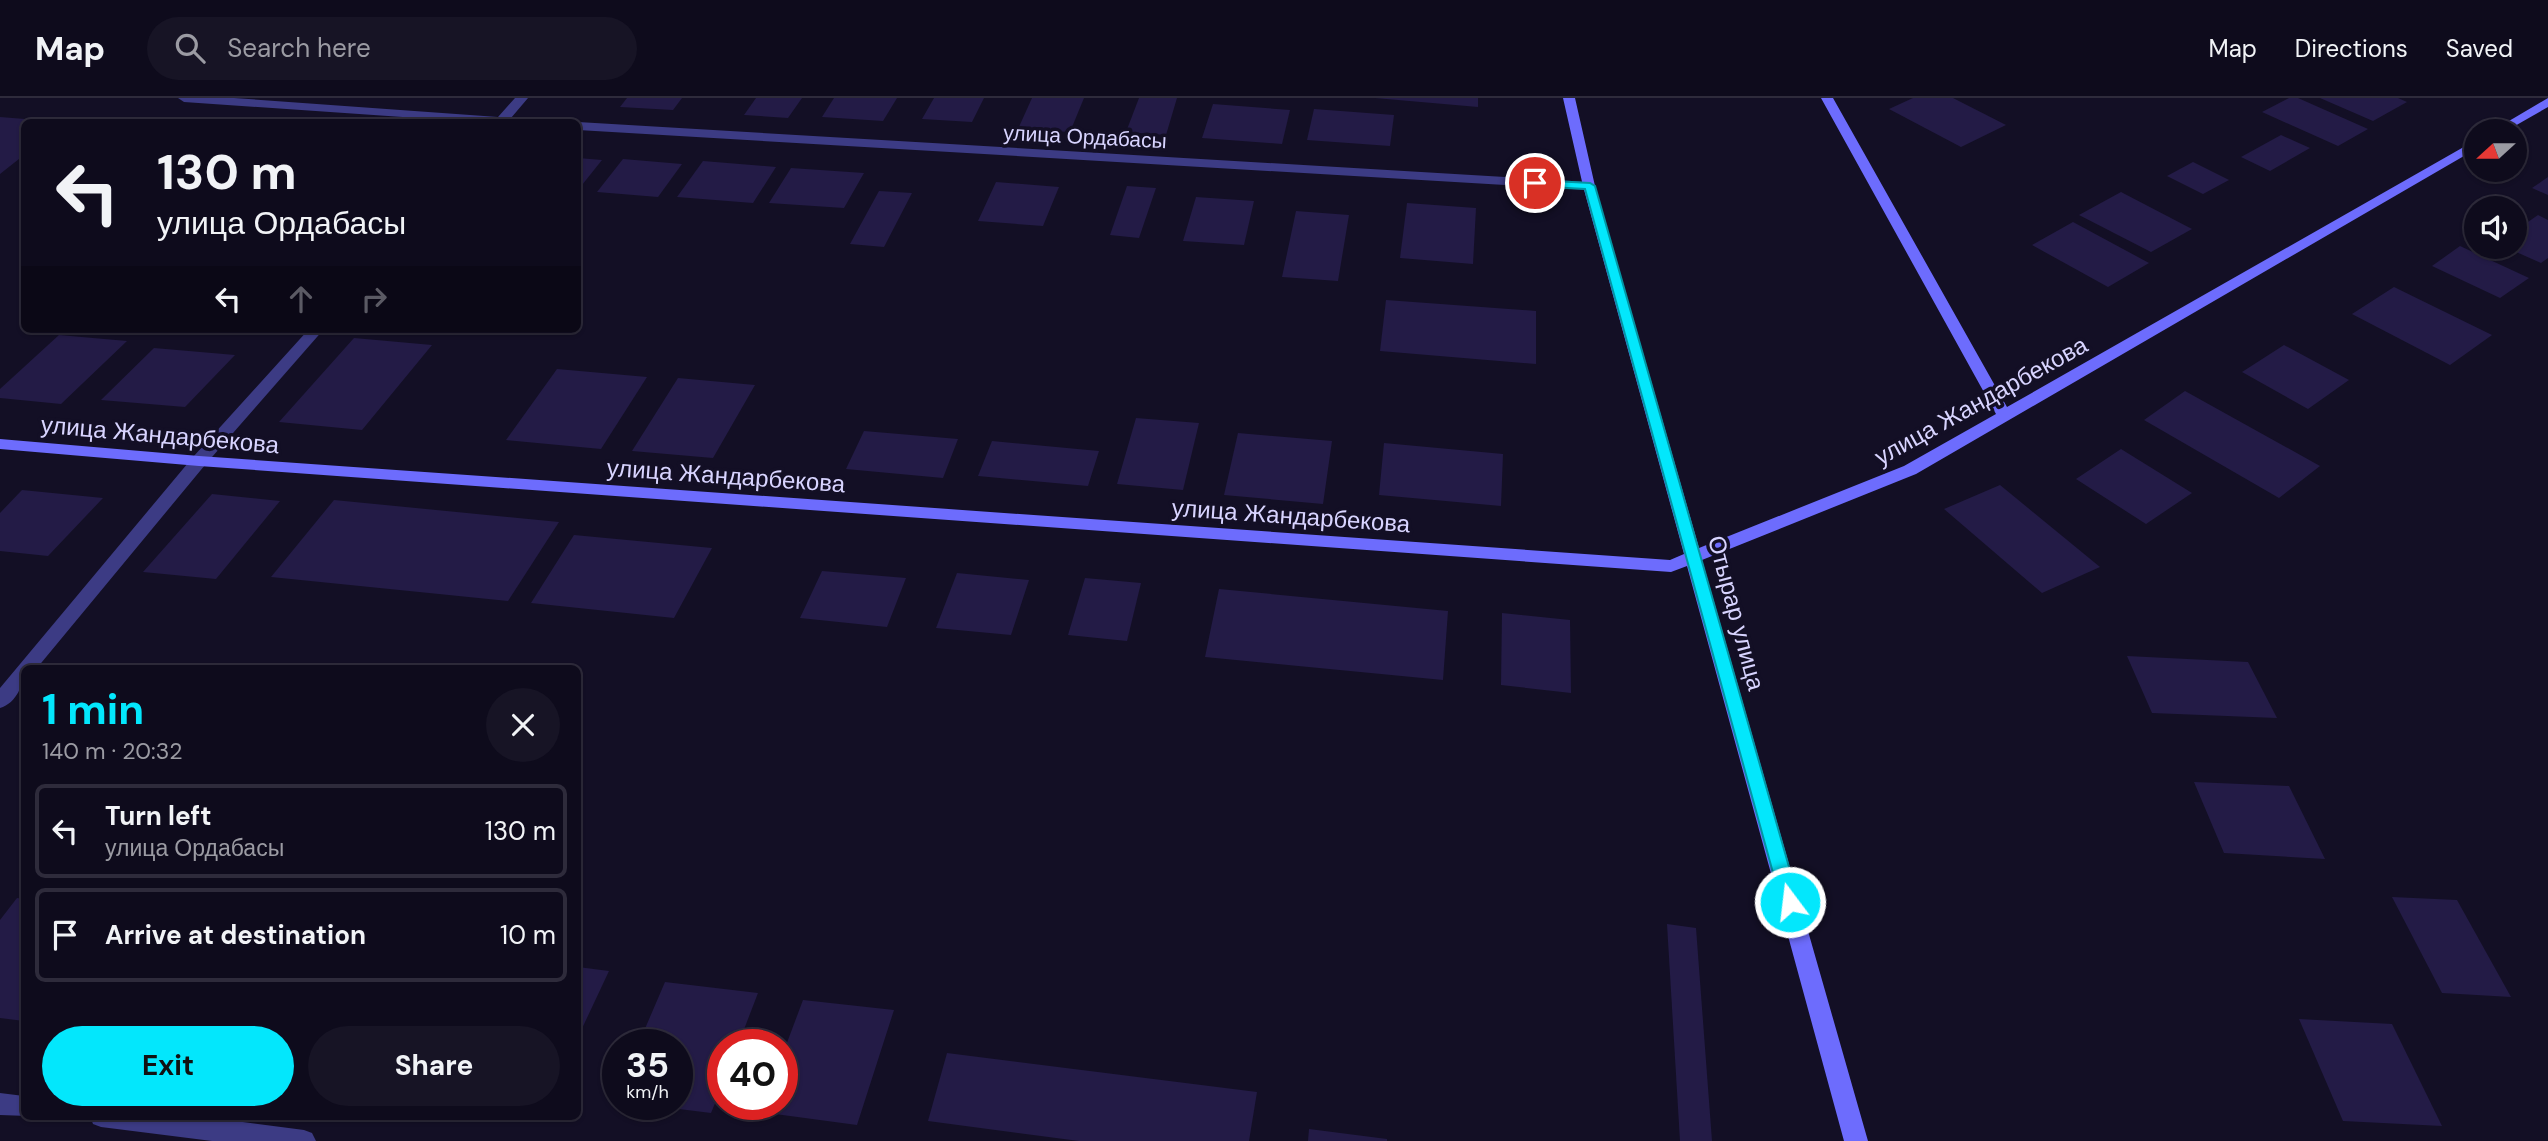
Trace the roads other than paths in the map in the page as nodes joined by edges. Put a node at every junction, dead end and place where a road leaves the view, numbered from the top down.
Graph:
1 (184, 98) edge
2 (522, 98) edge
3 (1569, 98) edge
4 (1827, 98) edge
5 (2548, 102) edge
6 (461, 119) edge
7 (504, 119) edge
8 (2519, 119) edge
9 (581, 126) edge
10 (2464, 151) edge
11 (1590, 186) junction
12 (313, 333) edge
13 (2005, 417) junction
14 (0, 444) edge
15 (200, 461) junction
16 (1695, 556) junction
17 (30, 665) edge
18 (21, 676) edge
19 (0, 701) edge
20 (0, 1104) edge
21 (21, 1107) edge
22 (133, 1120) edge
23 (304, 1141) edge
24 (1856, 1141) edge

1 - 6 street
2 - 7 street
3 - 11 street, Отырар улица
4 - 13 street
5 - 8 street
9 - 11 street, улица Ордабасы
10 - 13 street, улица Жандарбекова
11 - 16 street, Отырар улица
12 - 15 street
13 - 16 street, улица Жандарбекова
14 - 15 street, улица Жандарбекова
15 - 16 street, улица Жандарбекова
15 - 17 street
16 - 24 street, Отырар улица
18 - 19 street
20 - 21 street
22 - 23 street

